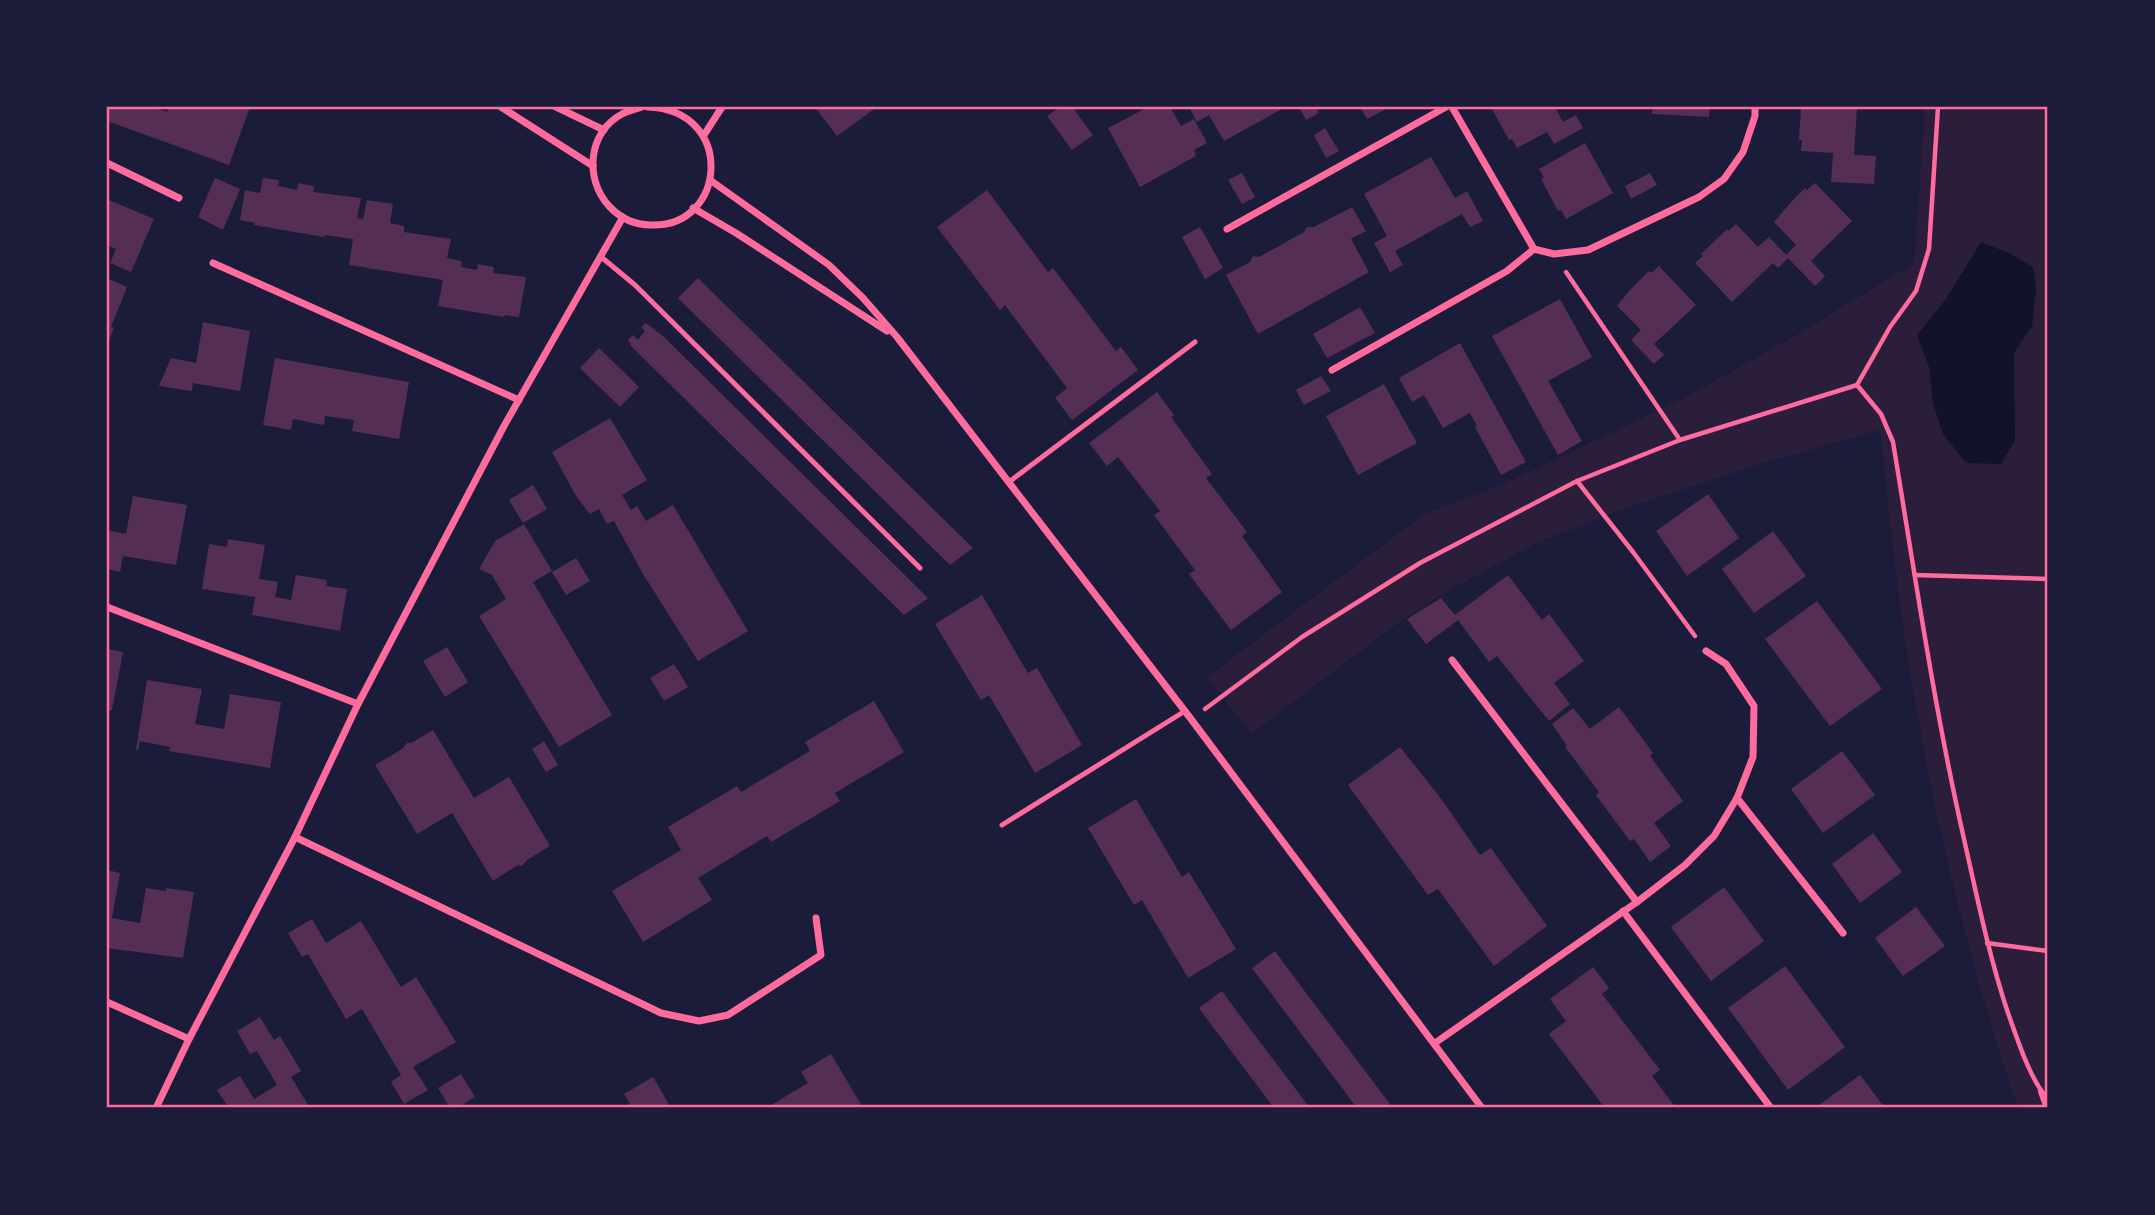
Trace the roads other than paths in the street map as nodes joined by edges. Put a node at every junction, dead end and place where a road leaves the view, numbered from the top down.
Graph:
1 (500, 107) edge
2 (556, 107) edge
3 (642, 107) edge
4 (648, 107) edge
5 (667, 107) edge
6 (722, 107) edge
7 (1446, 107) edge
8 (1452, 107) edge
9 (1755, 107) edge
10 (604, 130) junction
11 (704, 135) junction
12 (107, 163) edge
13 (593, 166) junction
14 (710, 180) junction
15 (179, 198) dead end
16 (693, 208) junction
17 (623, 217) junction
18 (1227, 229) dead end
19 (1534, 249) junction
20 (600, 256) junction
21 (213, 263) dead end
22 (897, 337) junction
23 (1195, 341) dead end
24 (1332, 370) dead end
25 (519, 400) junction
26 (1009, 482) junction
27 (920, 568) dead end
28 (107, 607) edge
29 (1706, 651) road end
30 (1452, 660) dead end
31 (358, 704) junction
32 (1185, 711) junction
33 (1737, 798) junction
34 (1002, 825) dead end
35 (295, 837) junction
36 (1637, 902) junction
37 (1623, 911) junction
38 (816, 918) dead end
39 (1843, 933) dead end
40 (107, 1002) edge
41 (189, 1039) junction
42 (1435, 1043) junction
43 (156, 1108) edge
44 (1482, 1108) edge
45 (1771, 1108) edge

1 - 13 street
2 - 10 street
3 - 10 street
4 - 5 street
5 - 11 street
6 - 11 street
7 - 18 street
8 - 19 street
9 - 19 street
10 - 13 street
11 - 14 street
12 - 15 street
13 - 17 street
14 - 16 street
14 - 22 street
16 - 17 street
16 - 22 street
17 - 20 street
19 - 24 street
20 - 25 street
20 - 27 lane
21 - 25 street
22 - 26 street
23 - 26 lane
25 - 31 street
26 - 32 street
28 - 31 street
29 - 33 street
30 - 36 street
31 - 35 street
32 - 34 lane
32 - 42 street
33 - 36 street
33 - 39 street
35 - 38 street
35 - 41 street
36 - 37 street
37 - 42 street
37 - 45 street
40 - 41 street
41 - 43 street
42 - 44 street

